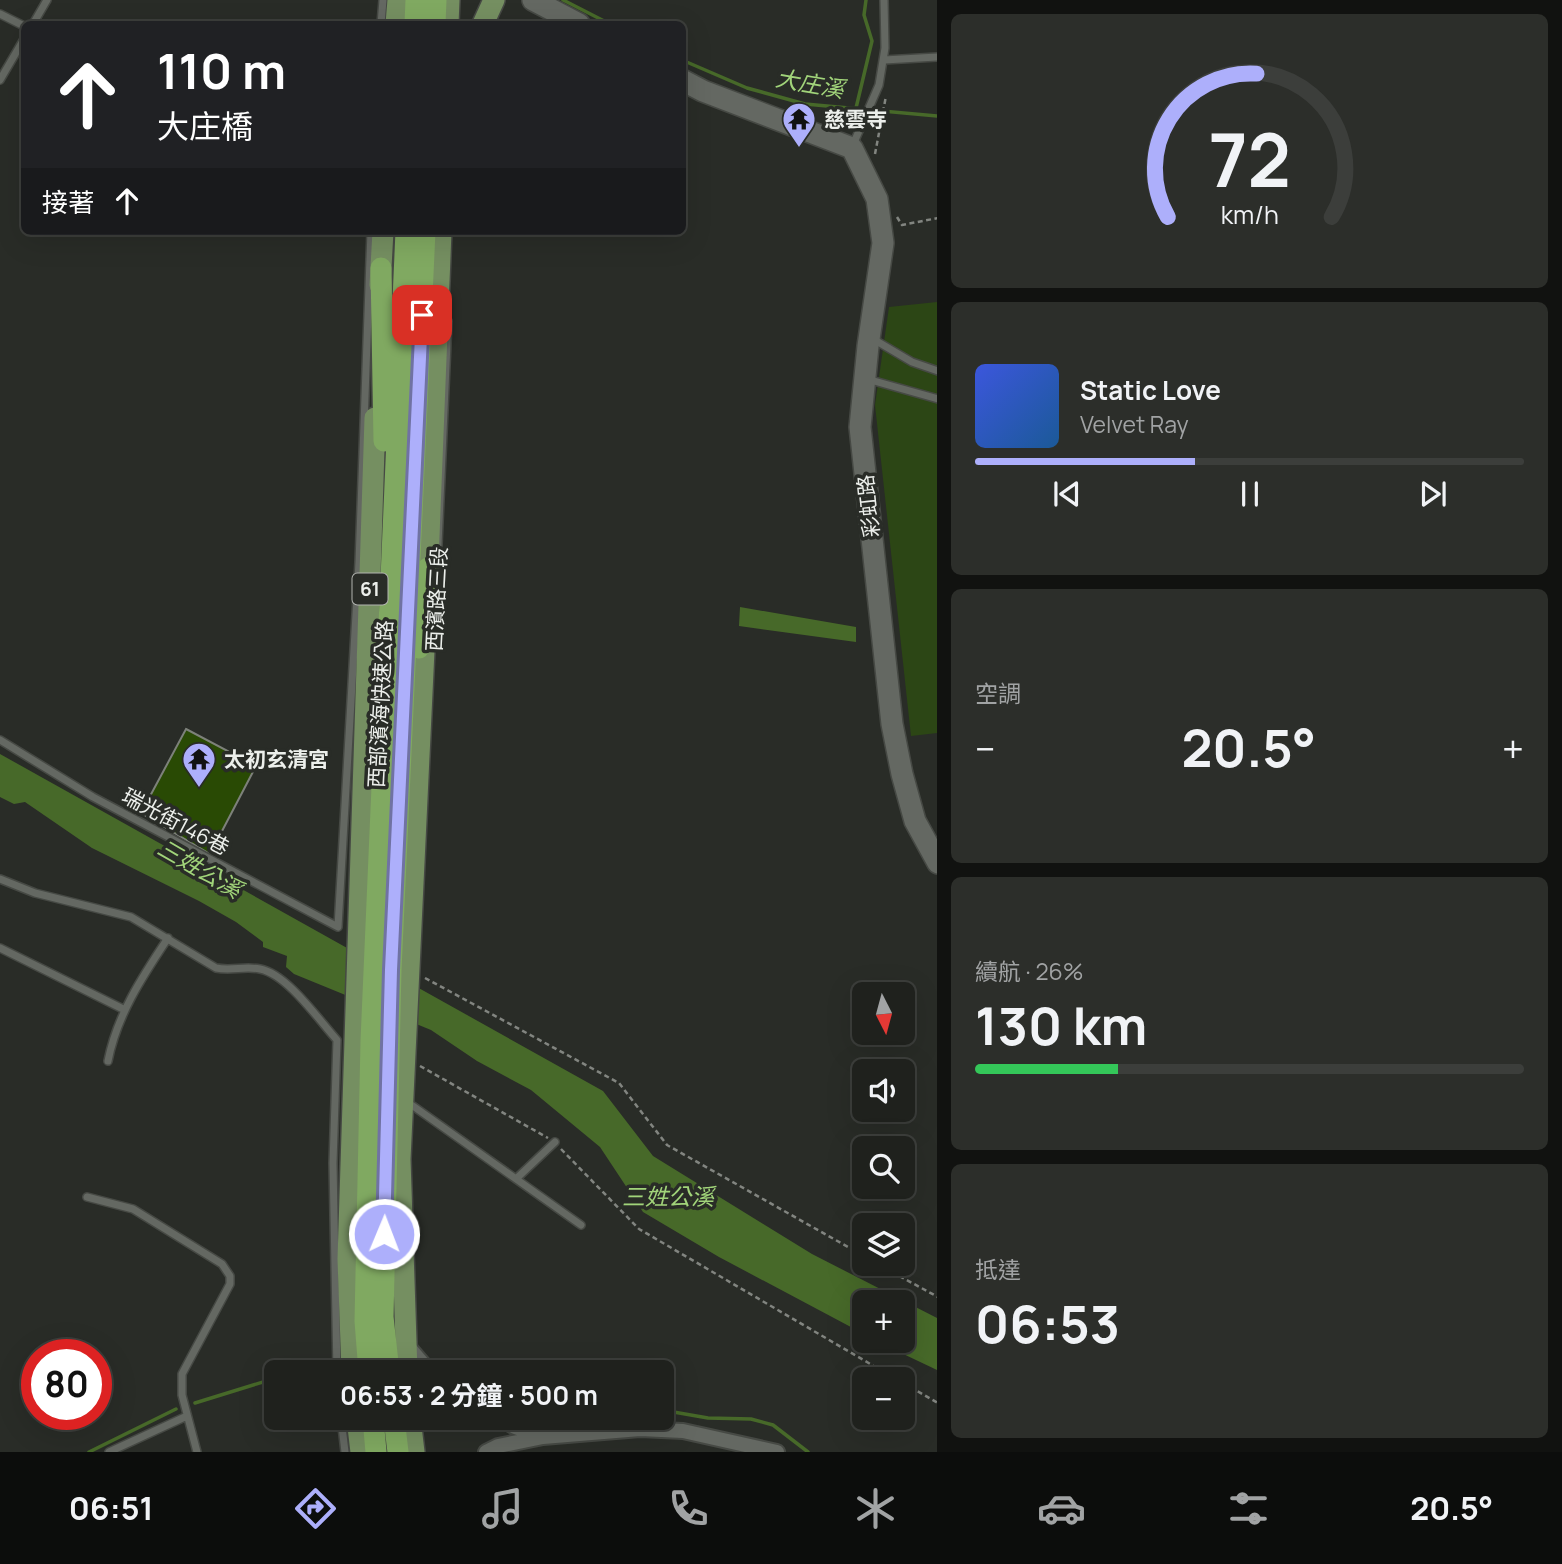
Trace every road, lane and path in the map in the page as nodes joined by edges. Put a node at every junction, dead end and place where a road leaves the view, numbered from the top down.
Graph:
1 (47, 0) edge
2 (383, 0) edge
3 (398, 0) edge
4 (416, 0) edge
5 (436, 0) edge
6 (449, 0) edge
7 (494, 0) edge
8 (501, 0) edge
9 (533, 0) edge
10 (884, 0) edge
11 (0, 13) edge
12 (35, 21) edge
13 (381, 21) edge
14 (396, 21) edge
15 (415, 21) edge
16 (435, 21) edge
17 (448, 21) edge
18 (484, 21) edge
19 (491, 21) edge
20 (573, 21) edge
21 (21, 24) edge
22 (21, 45) edge
23 (937, 57) edge
24 (884, 60) junction
25 (0, 80) edge
26 (686, 82) edge
27 (886, 95) dead end
28 (852, 148) junction
29 (876, 163) dead end
30 (895, 214) dead end
31 (937, 218) edge
32 (371, 235) edge
33 (383, 235) edge
34 (406, 235) edge
35 (425, 235) edge
36 (441, 235) edge
37 (450, 235) edge
38 (380, 268) junction
39 (449, 272) dead end
40 (448, 312) dead end
41 (869, 337) junction
42 (937, 371) edge
43 (864, 378) junction
44 (937, 398) edge
45 (428, 568) junction
46 (388, 637) junction
47 (0, 740) edge
48 (398, 845) junction
49 (937, 863) edge
50 (0, 878) edge
51 (168, 938) junction
52 (0, 947) edge
53 (390, 965) junction
54 (125, 1010) junction
55 (372, 1027) junction
56 (108, 1061) dead end
57 (411, 1062) junction
58 (412, 1119) dead end
59 (555, 1142) junction
60 (410, 1161) dead end
61 (517, 1178) junction
62 (88, 1197) dead end
63 (582, 1225) dead end
64 (852, 1249) edge
65 (899, 1276) edge
66 (937, 1297) edge
67 (405, 1332) junction
68 (337, 1360) edge
69 (352, 1360) edge
70 (368, 1360) edge
71 (388, 1360) edge
72 (406, 1360) edge
73 (422, 1360) edge
74 (875, 1367) edge
75 (915, 1390) edge
76 (937, 1403) edge
77 (187, 1416) junction
78 (355, 1430) edge
79 (363, 1430) edge
80 (395, 1430) edge
81 (411, 1430) edge
82 (523, 1430) edge
83 (543, 1437) junction
84 (351, 1451) edge
85 (109, 1452) edge
86 (197, 1452) edge
87 (376, 1452) edge
88 (398, 1452) edge
89 (414, 1452) edge
90 (486, 1452) edge
91 (777, 1452) edge

1 - 12 lane
2 - 13 lane
3 - 14 main road
4 - 15 highway
5 - 16 highway
6 - 17 main road
7 - 18 main road
8 - 19 lane
9 - 20 street
10 - 24 lane
11 - 21 lane
22 - 25 lane
23 - 24 lane
24 - 28 lane
26 - 28 street
27 - 29 path
28 - 41 street, 彩虹路
30 - 31 path
32 - 47 lane, 瑞光街146巷
33 - 38 main road, 61
34 - 46 highway, 西部濱海快速公路 / 61
35 - 48 highway, 西部濱海快速公路 / 61
36 - 45 main road, 西濱路三段 / 61
37 - 39 lane
38 - 46 highway
38 - 53 main road, 61
40 - 53 lane, 西濱路三段
41 - 42 lane
41 - 43 street, 彩虹路
43 - 44 lane
43 - 49 street, 彩虹路
45 - 48 highway
45 - 53 main road, 西濱路三段 / 61
46 - 53 highway, 西部濱海快速公路 / 61
48 - 53 highway, 西部濱海快速公路 / 61
50 - 51 lane
51 - 54 lane
51 - 68 lane
52 - 54 lane
53 - 55 highway, 61
53 - 55 main road, 61
53 - 57 main road, 61
53 - 64 path
54 - 56 lane
55 - 69 main road, 61
55 - 70 highway, 61
55 - 71 highway, 61
57 - 59 path
57 - 67 main road, 61
58 - 61 lane
59 - 61 lane
59 - 74 path
60 - 67 lane
61 - 63 lane
62 - 77 lane
65 - 66 path
67 - 72 main road, 61
67 - 73 street
75 - 76 path
77 - 85 lane
77 - 86 lane
78 - 84 main road
79 - 87 highway
80 - 88 highway
81 - 89 main road
82 - 83 street
83 - 90 street
83 - 91 street

